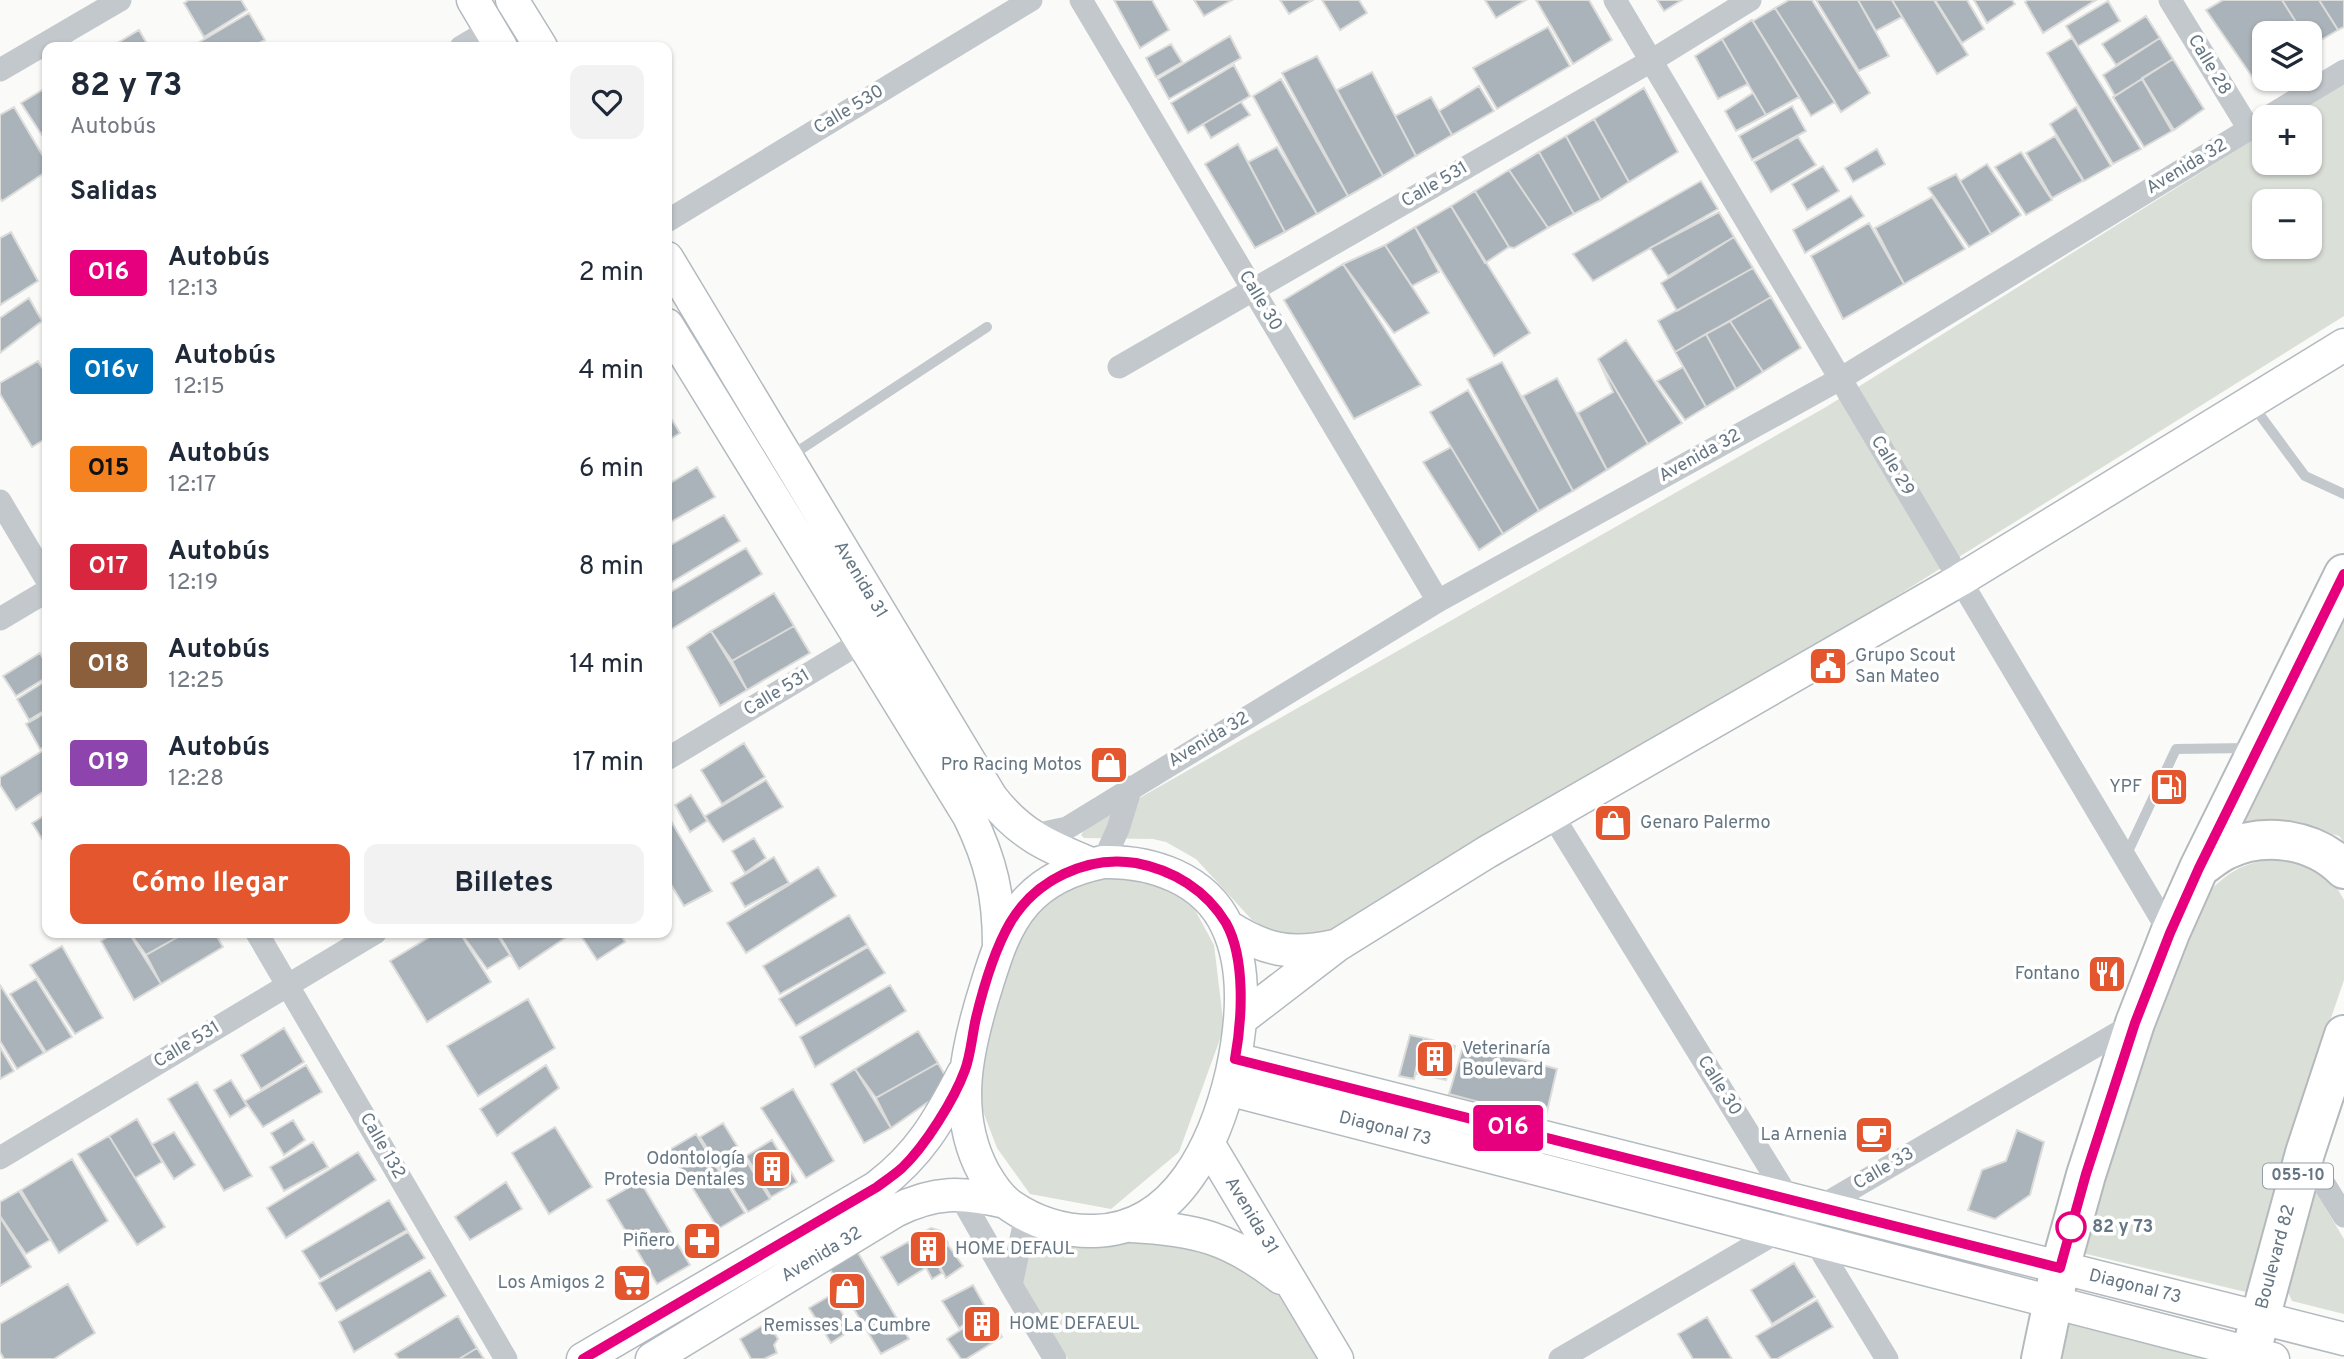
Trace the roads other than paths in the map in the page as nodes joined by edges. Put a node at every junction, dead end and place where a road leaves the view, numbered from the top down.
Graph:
1 (120, 0) edge
2 (473, 0) edge
3 (512, 0) edge
4 (1031, 0) edge
5 (1081, 0) edge
6 (1615, 0) edge
7 (1750, 0) edge
8 (2170, 0) edge
9 (496, 38) edge
10 (48, 42) edge
11 (538, 42) edge
12 (42, 46) edge
13 (1651, 61) junction
14 (0, 70) edge
15 (2344, 71) edge
16 (2288, 105) edge
17 (2252, 111) edge
18 (2252, 127) edge
19 (672, 218) edge
20 (672, 266) edge
21 (1253, 290) junction
22 (987, 327) dead end
23 (672, 332) edge
24 (2344, 345) edge
25 (1119, 367) dead end
26 (1840, 379) junction
27 (2250, 402) junction
28 (787, 458) junction
29 (2344, 494) edge
30 (0, 501) edge
31 (42, 572) edge
32 (2344, 574) edge
33 (1960, 580) junction
34 (42, 594) edge
35 (1438, 601) junction
36 (0, 619) edge
37 (875, 634) junction
38 (2259, 747) junction
39 (672, 756) edge
40 (1131, 787) junction
41 (1551, 813) junction
42 (1030, 836) junction
43 (2125, 858) junction
44 (1097, 863) junction
45 (2199, 868) junction
46 (2344, 869) edge
47 (1227, 926) junction
48 (2170, 933) junction
49 (260, 938) edge
50 (366, 938) edge
51 (1336, 946) junction
52 (999, 947) junction
53 (288, 984) junction
54 (1241, 1018) junction
55 (2135, 1023) junction
56 (2344, 1035) edge
57 (965, 1070) junction
58 (1231, 1074) junction
59 (1208, 1143) junction
60 (2305, 1153) junction
61 (0, 1158) edge
62 (959, 1194) junction
63 (1015, 1209) junction
64 (2344, 1216) edge
65 (1800, 1219) junction
66 (1131, 1226) junction
67 (1011, 1285) junction
68 (2057, 1285) junction
69 (1295, 1289) junction
70 (2344, 1339) edge
71 (2258, 1347) edge
72 (506, 1359) edge
73 (583, 1359) edge
74 (652, 1359) edge
75 (1055, 1359) edge
76 (1337, 1359) edge
77 (1560, 1359) edge
78 (1887, 1359) edge
79 (2041, 1359) edge

1 - 10 street
2 - 9 main road
3 - 11 main road
4 - 19 street, Calle 530
5 - 21 street, Calle 30
6 - 13 street, Calle 29
7 - 13 street, Calle 531
8 - 17 street, Calle 28
12 - 14 street
13 - 21 street, Calle 531
13 - 26 street, Calle 29
15 - 16 street, Avenida 32
18 - 26 street, Avenida 32
20 - 28 main road, Avenida 31
21 - 25 street, Calle 531
21 - 35 street, Calle 30
22 - 28 lane
23 - 37 main road, Avenida 31
24 - 27 main road
26 - 33 street, Calle 29
26 - 35 street, Avenida 32
27 - 29 lane
27 - 33 main road
28 - 37 main road, Avenida 31
30 - 31 street
32 - 38 highway
33 - 41 main road
33 - 43 street, Calle 29
34 - 36 street
35 - 40 street, Avenida 32
37 - 39 street, Calle 531
37 - 42 main road, Avenida 31
37 - 52 main road, Avenida 31
38 - 43 lane
38 - 45 highway
40 - 42 street, Avenida 32
40 - 44 street
41 - 51 main road
41 - 65 street, Calle 30
42 - 44 main road, Avenida 31
43 - 48 street, Calle 29
44 - 47 main road
44 - 52 main road
45 - 46 highway
45 - 48 highway
47 - 51 main road
47 - 54 main road
48 - 55 highway
49 - 53 street, Calle 132
50 - 53 street, Calle 531
51 - 54 main road
52 - 57 main road
53 - 61 street, Calle 531
53 - 72 street, Calle 132
54 - 58 main road
55 - 65 street, Calle 33
55 - 68 highway
56 - 60 highway, Boulevard 82 / 055-10
57 - 63 main road
57 - 73 main road, Avenida 32
58 - 59 main road
58 - 65 main road, Diagonal 73
59 - 66 main road
59 - 69 main road, Avenida 31
60 - 64 street
60 - 71 highway, Boulevard 82 / 055-10
62 - 63 main road, Avenida 32
62 - 67 street
62 - 74 main road, Avenida 32
63 - 66 main road, Avenida 32
63 - 67 street
65 - 68 main road, Diagonal 73
65 - 77 street, Calle 33
65 - 78 street, Calle 30
66 - 69 main road, Avenida 31
67 - 75 street
68 - 71 main road, Diagonal 73
68 - 79 highway
69 - 76 main road, Avenida 31
70 - 71 main road, Diagonal 73

